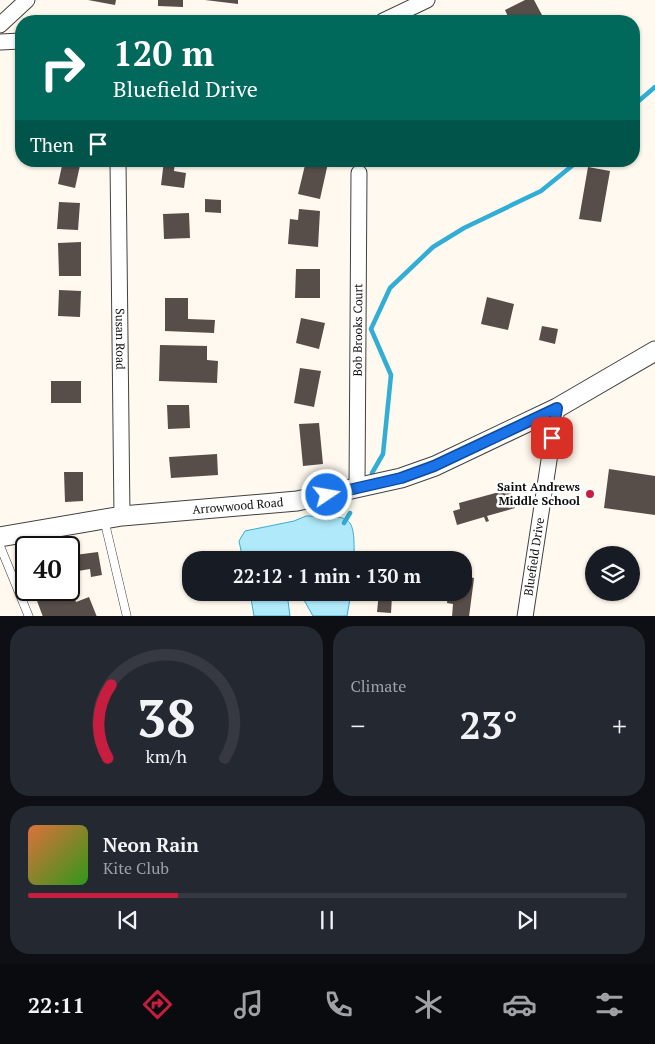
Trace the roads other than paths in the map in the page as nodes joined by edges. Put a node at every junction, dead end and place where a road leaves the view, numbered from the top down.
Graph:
1 (27, 0) edge
2 (427, 0) edge
3 (396, 15) edge
4 (0, 25) edge
5 (15, 41) edge
6 (0, 42) edge
7 (118, 167) edge
8 (359, 173) dead end
9 (655, 351) edge
10 (557, 408) junction
11 (357, 488) junction
12 (113, 518) junction
13 (0, 537) edge
14 (0, 546) edge
15 (29, 616) edge
16 (127, 616) edge
17 (525, 616) edge

1 - 4 street
2 - 3 street
5 - 6 street
7 - 12 street, Susan Road
8 - 11 street, Bob Brooks Court
9 - 10 street, Arrowwood Road
10 - 11 street, Arrowwood Road
10 - 17 street, Bluefield Drive
11 - 12 street, Arrowwood Road
12 - 13 street, Arrowwood Road
12 - 16 lane
14 - 15 lane

